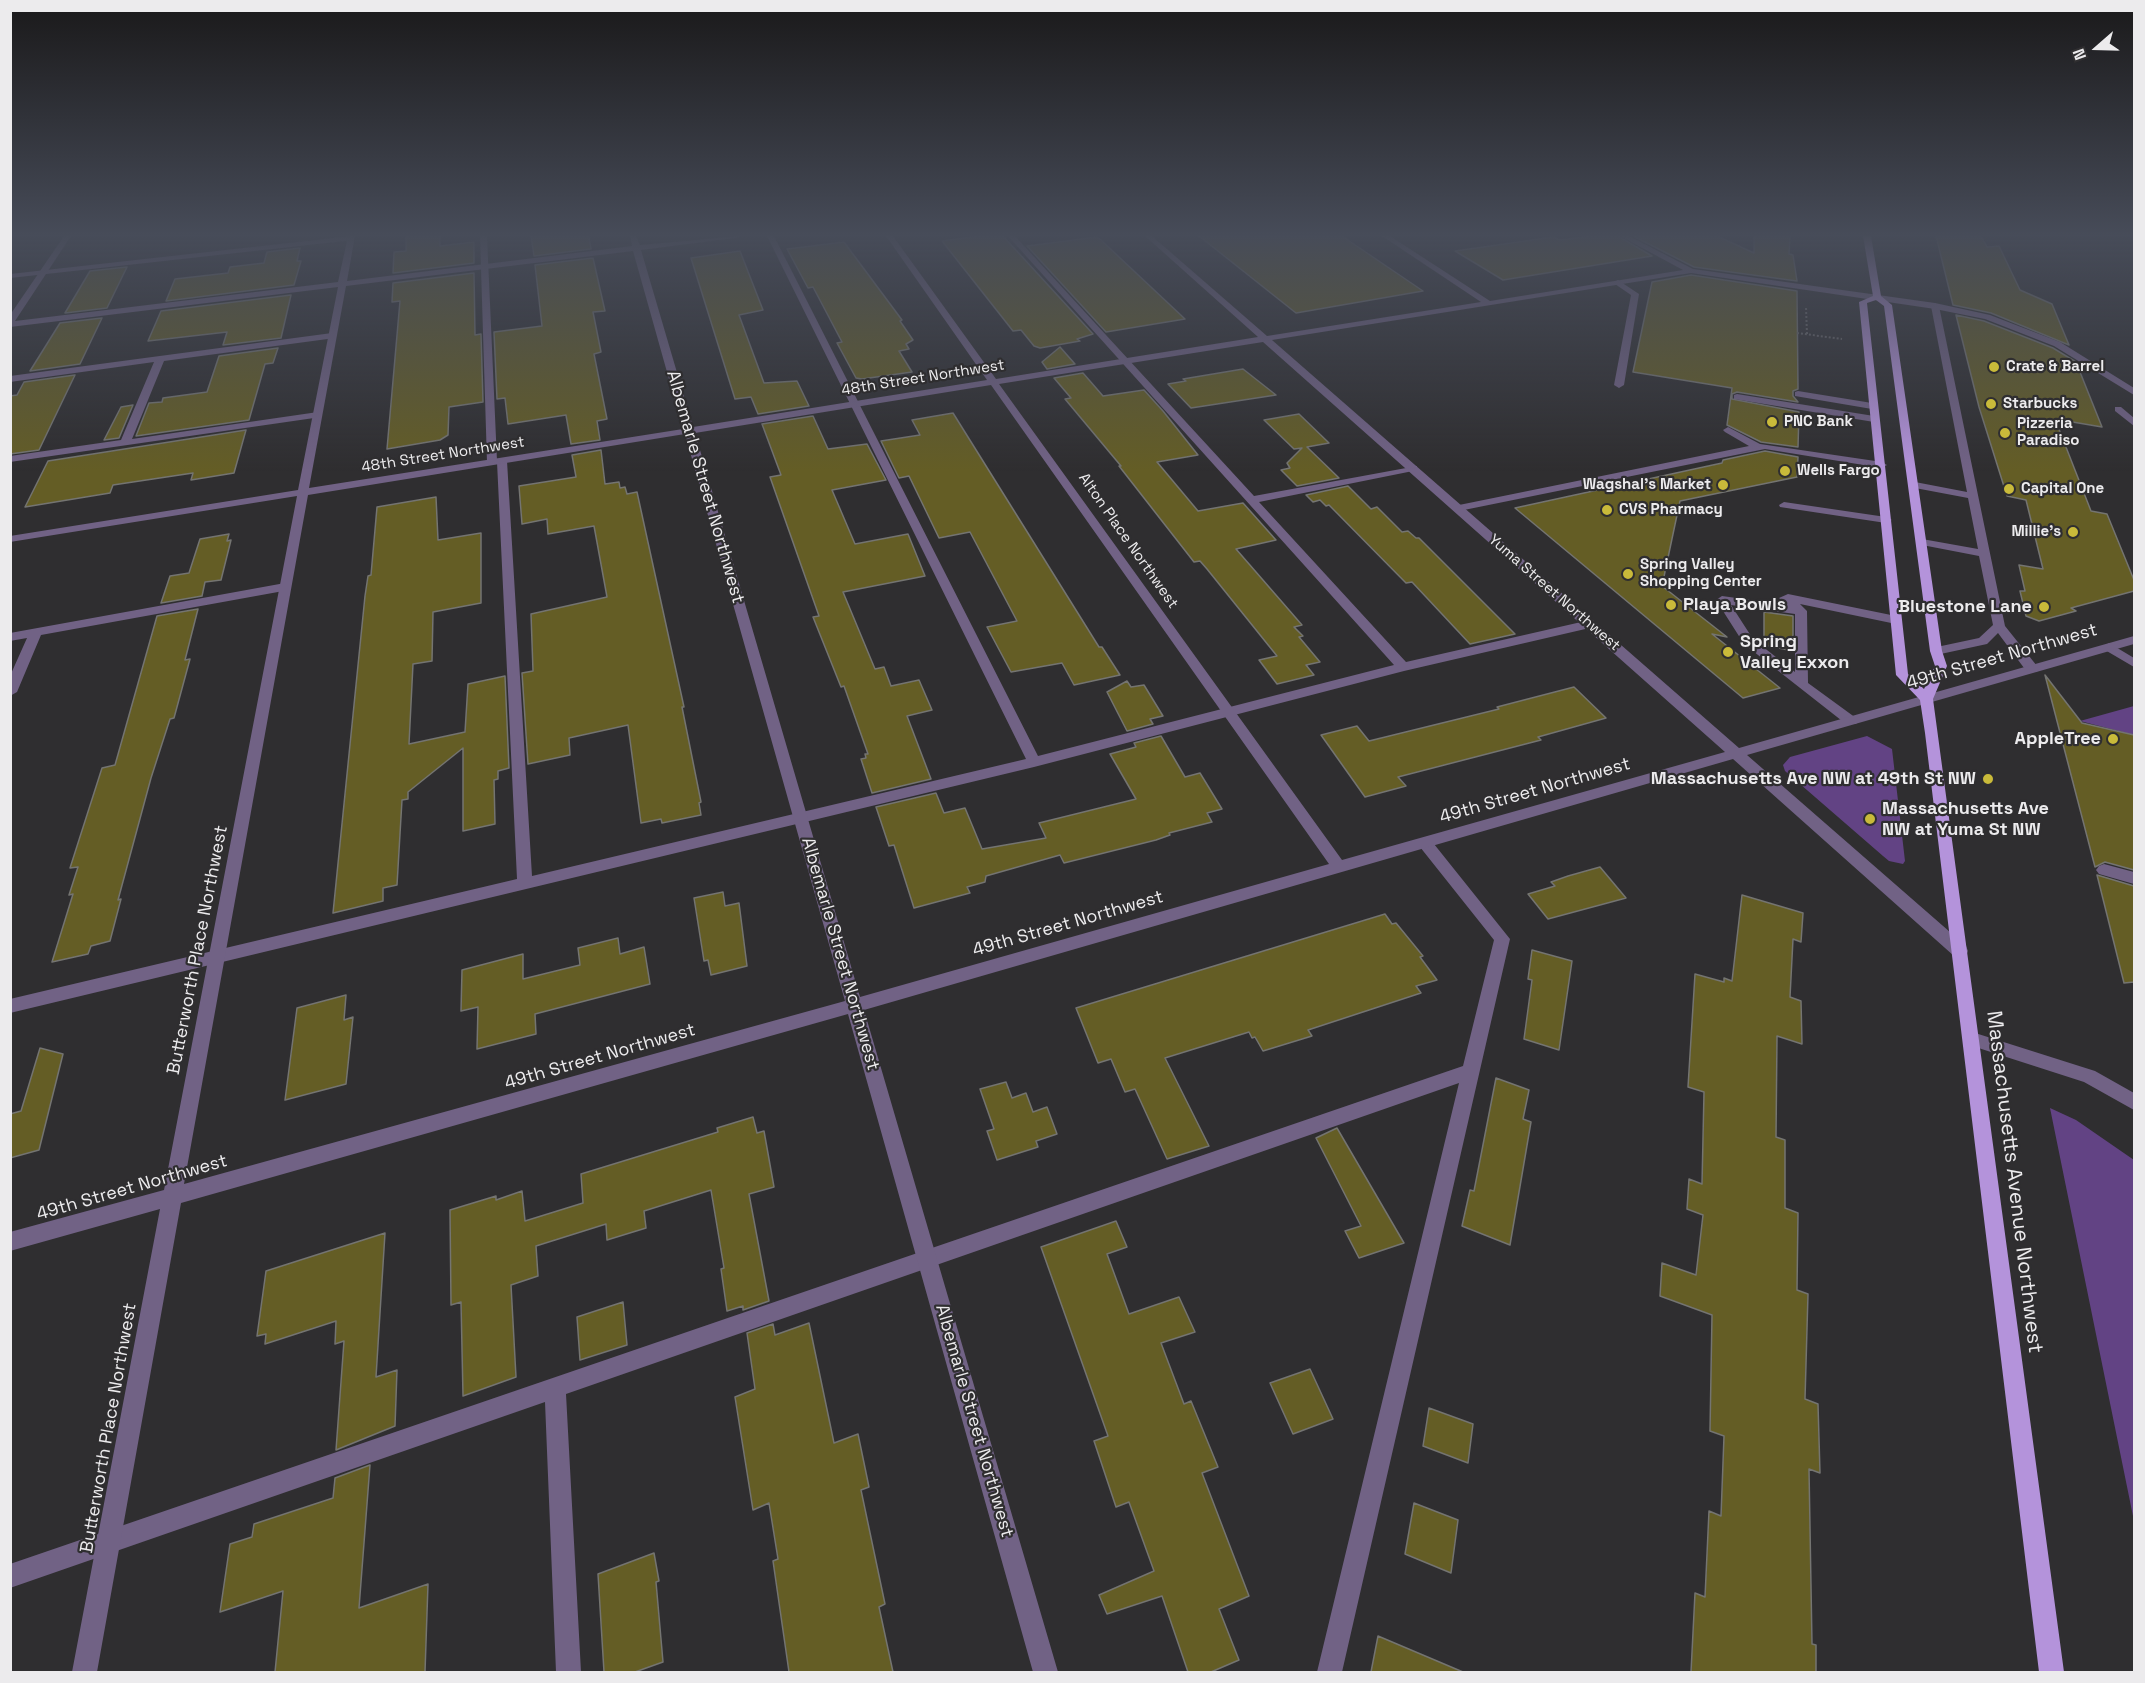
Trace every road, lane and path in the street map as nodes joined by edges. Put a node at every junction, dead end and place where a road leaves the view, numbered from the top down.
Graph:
1 (82, 315) edge
2 (336, 315) edge
3 (487, 315) edge
4 (656, 315) edge
5 (810, 315) edge
6 (946, 315) edge
7 (1083, 315) edge
8 (1238, 315) edge
9 (1417, 315) edge
10 (1631, 315) edge
11 (1807, 315) dead end
12 (1864, 315) edge
13 (1889, 315) edge
14 (1937, 315) edge
15 (1975, 315) edge
16 (10, 323) edge
17 (1797, 333) dead end
18 (1807, 334) junction
19 (332, 336) junction
20 (1266, 339) junction
21 (1842, 339) dead end
22 (160, 359) junction
23 (1126, 361) junction
24 (10, 379) edge
25 (995, 382) junction
26 (1618, 385) dead end
27 (2134, 390) edge
28 (1798, 394) dead end
29 (1737, 397) dead end
30 (855, 404) junction
31 (1872, 406) junction
32 (2118, 409) dead end
33 (318, 415) junction
34 (1874, 419) junction
35 (2134, 423) edge
36 (1728, 430) dead end
37 (689, 431) junction
38 (125, 443) junction
39 (1758, 447) junction
40 (10, 459) edge
41 (497, 461) junction
42 (1882, 465) junction
43 (1413, 468) junction
44 (1915, 485) junction
45 (303, 492) junction
46 (1973, 496) junction
47 (1251, 500) junction
48 (1784, 505) dead end
49 (1459, 508) junction
50 (1886, 520) junction
51 (10, 539) edge
52 (1922, 542) junction
53 (1985, 554) junction
54 (285, 587) junction
55 (1801, 612) junction
56 (1896, 620) junction
57 (1590, 624) junction
58 (1999, 626) junction
59 (36, 632) junction
60 (10, 636) edge
61 (2134, 640) edge
62 (2109, 647) junction
63 (1936, 651) junction
64 (2134, 663) edge
65 (1403, 667) junction
66 (2032, 669) junction
67 (1802, 684) junction
68 (10, 692) edge
69 (1926, 699) junction
70 (1230, 713) junction
71 (1851, 721) junction
72 (1738, 754) junction
73 (1034, 762) junction
74 (801, 819) junction
75 (1425, 843) junction
76 (1339, 867) junction
77 (2104, 870) dead end
78 (2134, 878) edge
79 (525, 884) junction
80 (1960, 951) junction
81 (216, 958) junction
82 (855, 1005) junction
83 (10, 1006) edge
84 (1972, 1039) junction
85 (1471, 1071) junction
86 (2134, 1102) edge
87 (172, 1197) junction
88 (10, 1242) edge
89 (928, 1260) junction
90 (555, 1389) junction
91 (107, 1544) junction
92 (10, 1576) edge
93 (84, 1672) edge
94 (569, 1672) edge
95 (1046, 1672) edge
96 (1330, 1672) edge
97 (2052, 1672) edge

1 - 16 street
2 - 19 street, Butterworth Place Northwest
3 - 41 street
4 - 37 street, Albemarle Street Northwest
5 - 30 street
6 - 25 street, Alton Place Northwest
7 - 23 street
8 - 20 street, Yuma Street Northwest
9 - 20 street, 48th Street Northwest
10 - 26 street
11 - 18 path
12 - 31 main road
13 - 44 main road
14 - 46 street
15 - 27 street, 48th Street Northwest
17 - 18 path
18 - 21 path
19 - 22 street
19 - 33 street, Butterworth Place Northwest
20 - 23 street, 48th Street Northwest
20 - 43 street, Yuma Street Northwest
22 - 24 street
22 - 38 street
23 - 25 street, 48th Street Northwest
23 - 47 street
25 - 30 street, 48th Street Northwest
25 - 70 street, Alton Place Northwest
28 - 31 street
29 - 34 street
30 - 37 street, 48th Street Northwest
30 - 73 street
31 - 34 main road
32 - 35 street
33 - 38 street
33 - 45 street, Butterworth Place Northwest
34 - 42 main road
36 - 39 street
37 - 41 street, 48th Street Northwest
37 - 74 street, Albemarle Street Northwest
38 - 40 street
39 - 42 street
39 - 49 street
41 - 45 street, 48th Street Northwest
41 - 79 street
42 - 50 main road
43 - 47 street
43 - 49 street, Yuma Street Northwest
44 - 46 street
44 - 52 main road
45 - 51 street, 48th Street Northwest
45 - 54 street, Butterworth Place Northwest
46 - 53 street
47 - 65 street
48 - 50 street
49 - 57 street, Yuma Street Northwest
50 - 56 main road
52 - 53 street
52 - 63 main road
53 - 58 street
54 - 59 street
54 - 81 street, Butterworth Place Northwest
55 - 56 street
55 - 67 street
55 - 67 street
56 - 69 main road
57 - 65 street
57 - 72 street, Yuma Street Northwest
58 - 63 street
58 - 66 street
59 - 60 street
59 - 68 street
61 - 62 street, 49th Street Northwest
62 - 64 street
62 - 66 street, 49th Street Northwest
63 - 69 main road
65 - 70 street
66 - 69 street, 49th Street Northwest
67 - 71 street
69 - 71 street, 49th Street Northwest
69 - 80 main road, Massachusetts Avenue Northwest
70 - 73 street
70 - 76 street, Alton Place Northwest
71 - 72 street, 49th Street Northwest
72 - 75 street, 49th Street Northwest
72 - 80 street, Yuma Street Northwest
73 - 74 street
74 - 79 street
74 - 82 street, Albemarle Street Northwest
75 - 76 street, 49th Street Northwest
75 - 85 street
76 - 82 street, 49th Street Northwest
77 - 78 street
79 - 81 street
80 - 84 main road, Massachusetts Avenue Northwest
81 - 83 street
81 - 87 street, Butterworth Place Northwest
82 - 87 street, 49th Street Northwest
82 - 89 street, Albemarle Street Northwest
84 - 86 street
84 - 97 main road, Massachusetts Avenue Northwest
85 - 89 street
85 - 96 street
87 - 88 street, 49th Street Northwest
87 - 91 street, Butterworth Place Northwest
89 - 90 street
89 - 95 street, Albemarle Street Northwest
90 - 91 street
90 - 94 street
91 - 92 street
91 - 93 street, Butterworth Place Northwest

